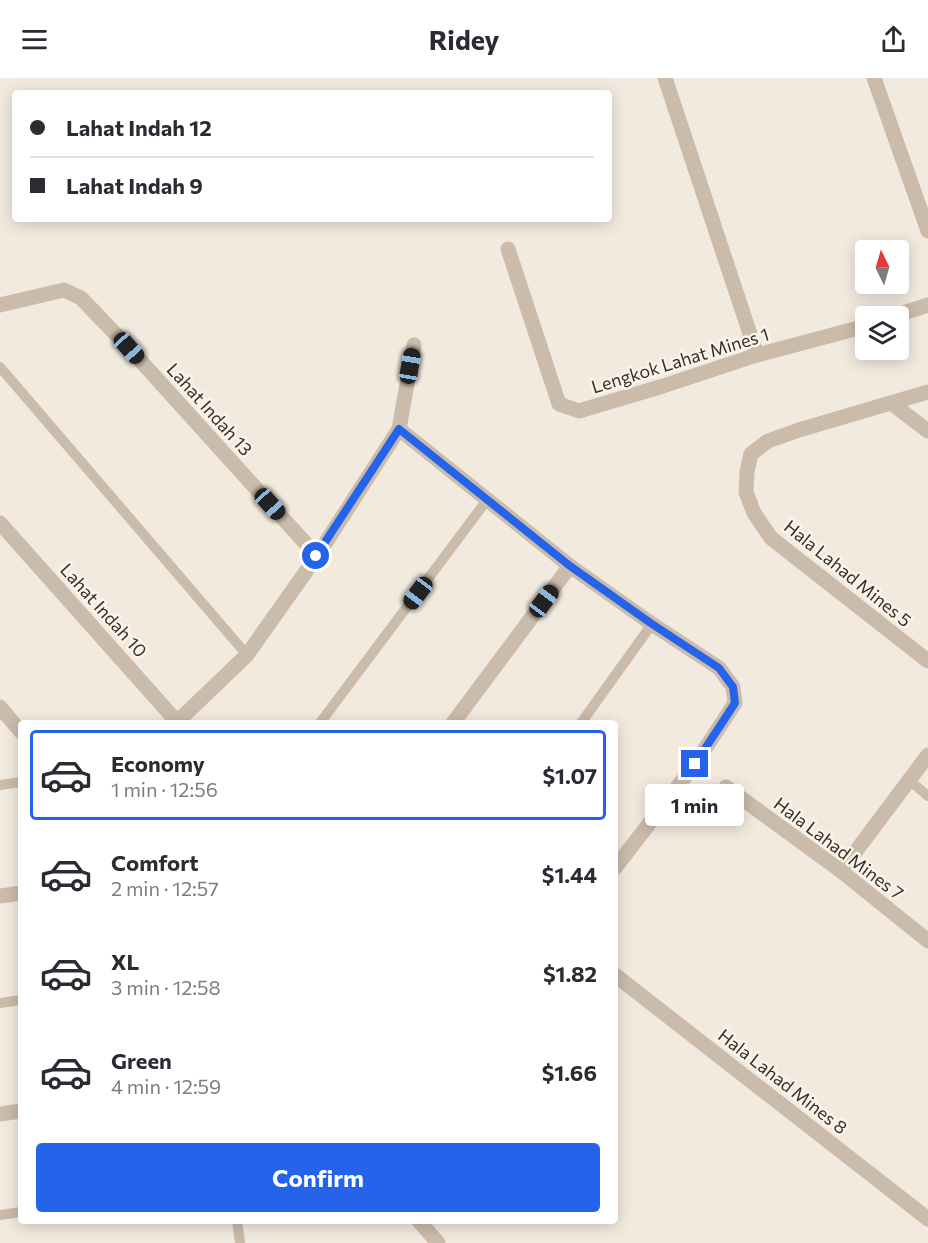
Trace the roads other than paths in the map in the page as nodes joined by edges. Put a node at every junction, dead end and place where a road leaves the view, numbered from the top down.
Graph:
1 (665, 78) edge
2 (874, 78) edge
3 (928, 231) edge
4 (508, 249) dead end
5 (0, 305) edge
6 (928, 305) edge
7 (909, 311) edge
8 (855, 330) edge
9 (414, 345) dead end
10 (757, 355) junction
11 (0, 367) edge
12 (928, 392) edge
13 (891, 403) junction
14 (399, 429) junction
15 (928, 431) edge
16 (487, 500) junction
17 (0, 523) edge
18 (316, 556) junction
19 (570, 566) junction
20 (652, 624) junction
21 (247, 654) junction
22 (928, 661) edge
23 (0, 707) edge
24 (175, 720) edge
25 (181, 720) edge
26 (322, 720) edge
27 (455, 720) edge
28 (583, 720) edge
29 (18, 728) edge
30 (928, 755) edge
31 (909, 780) junction
32 (18, 782) edge
33 (0, 785) edge
34 (726, 787) dead end
35 (928, 796) edge
36 (618, 864) edge
37 (841, 871) junction
38 (18, 893) edge
39 (0, 896) edge
40 (928, 941) edge
41 (618, 977) edge
42 (18, 1000) edge
43 (0, 1003) edge
44 (18, 1111) edge
45 (0, 1114) edge
46 (18, 1212) edge
47 (0, 1215) edge
48 (928, 1219) edge
49 (237, 1224) edge
50 (422, 1224) edge
51 (240, 1243) edge
52 (438, 1243) edge

1 - 10 street
2 - 3 street
4 - 10 street, Lengkok Lahat Mines 1
5 - 18 street, Lahat Indah 13
6 - 7 street
8 - 10 street, Lengkok Lahat Mines 1
9 - 14 street
11 - 21 lane
12 - 13 street
13 - 15 street
13 - 22 street, Hala Lahad Mines 5
14 - 16 street
14 - 18 street
16 - 19 street
16 - 26 lane
17 - 24 street, Lahat Indah 10
18 - 21 street
19 - 20 street
19 - 27 street
20 - 28 lane
20 - 36 street
21 - 25 street
23 - 29 street
30 - 31 street
31 - 35 lane
31 - 37 street
32 - 33 lane
34 - 37 street, Hala Lahad Mines 7
37 - 40 street, Hala Lahad Mines 7
38 - 39 street
41 - 48 street, Hala Lahad Mines 8
42 - 43 lane
44 - 45 street
46 - 47 lane
49 - 51 lane
50 - 52 street

